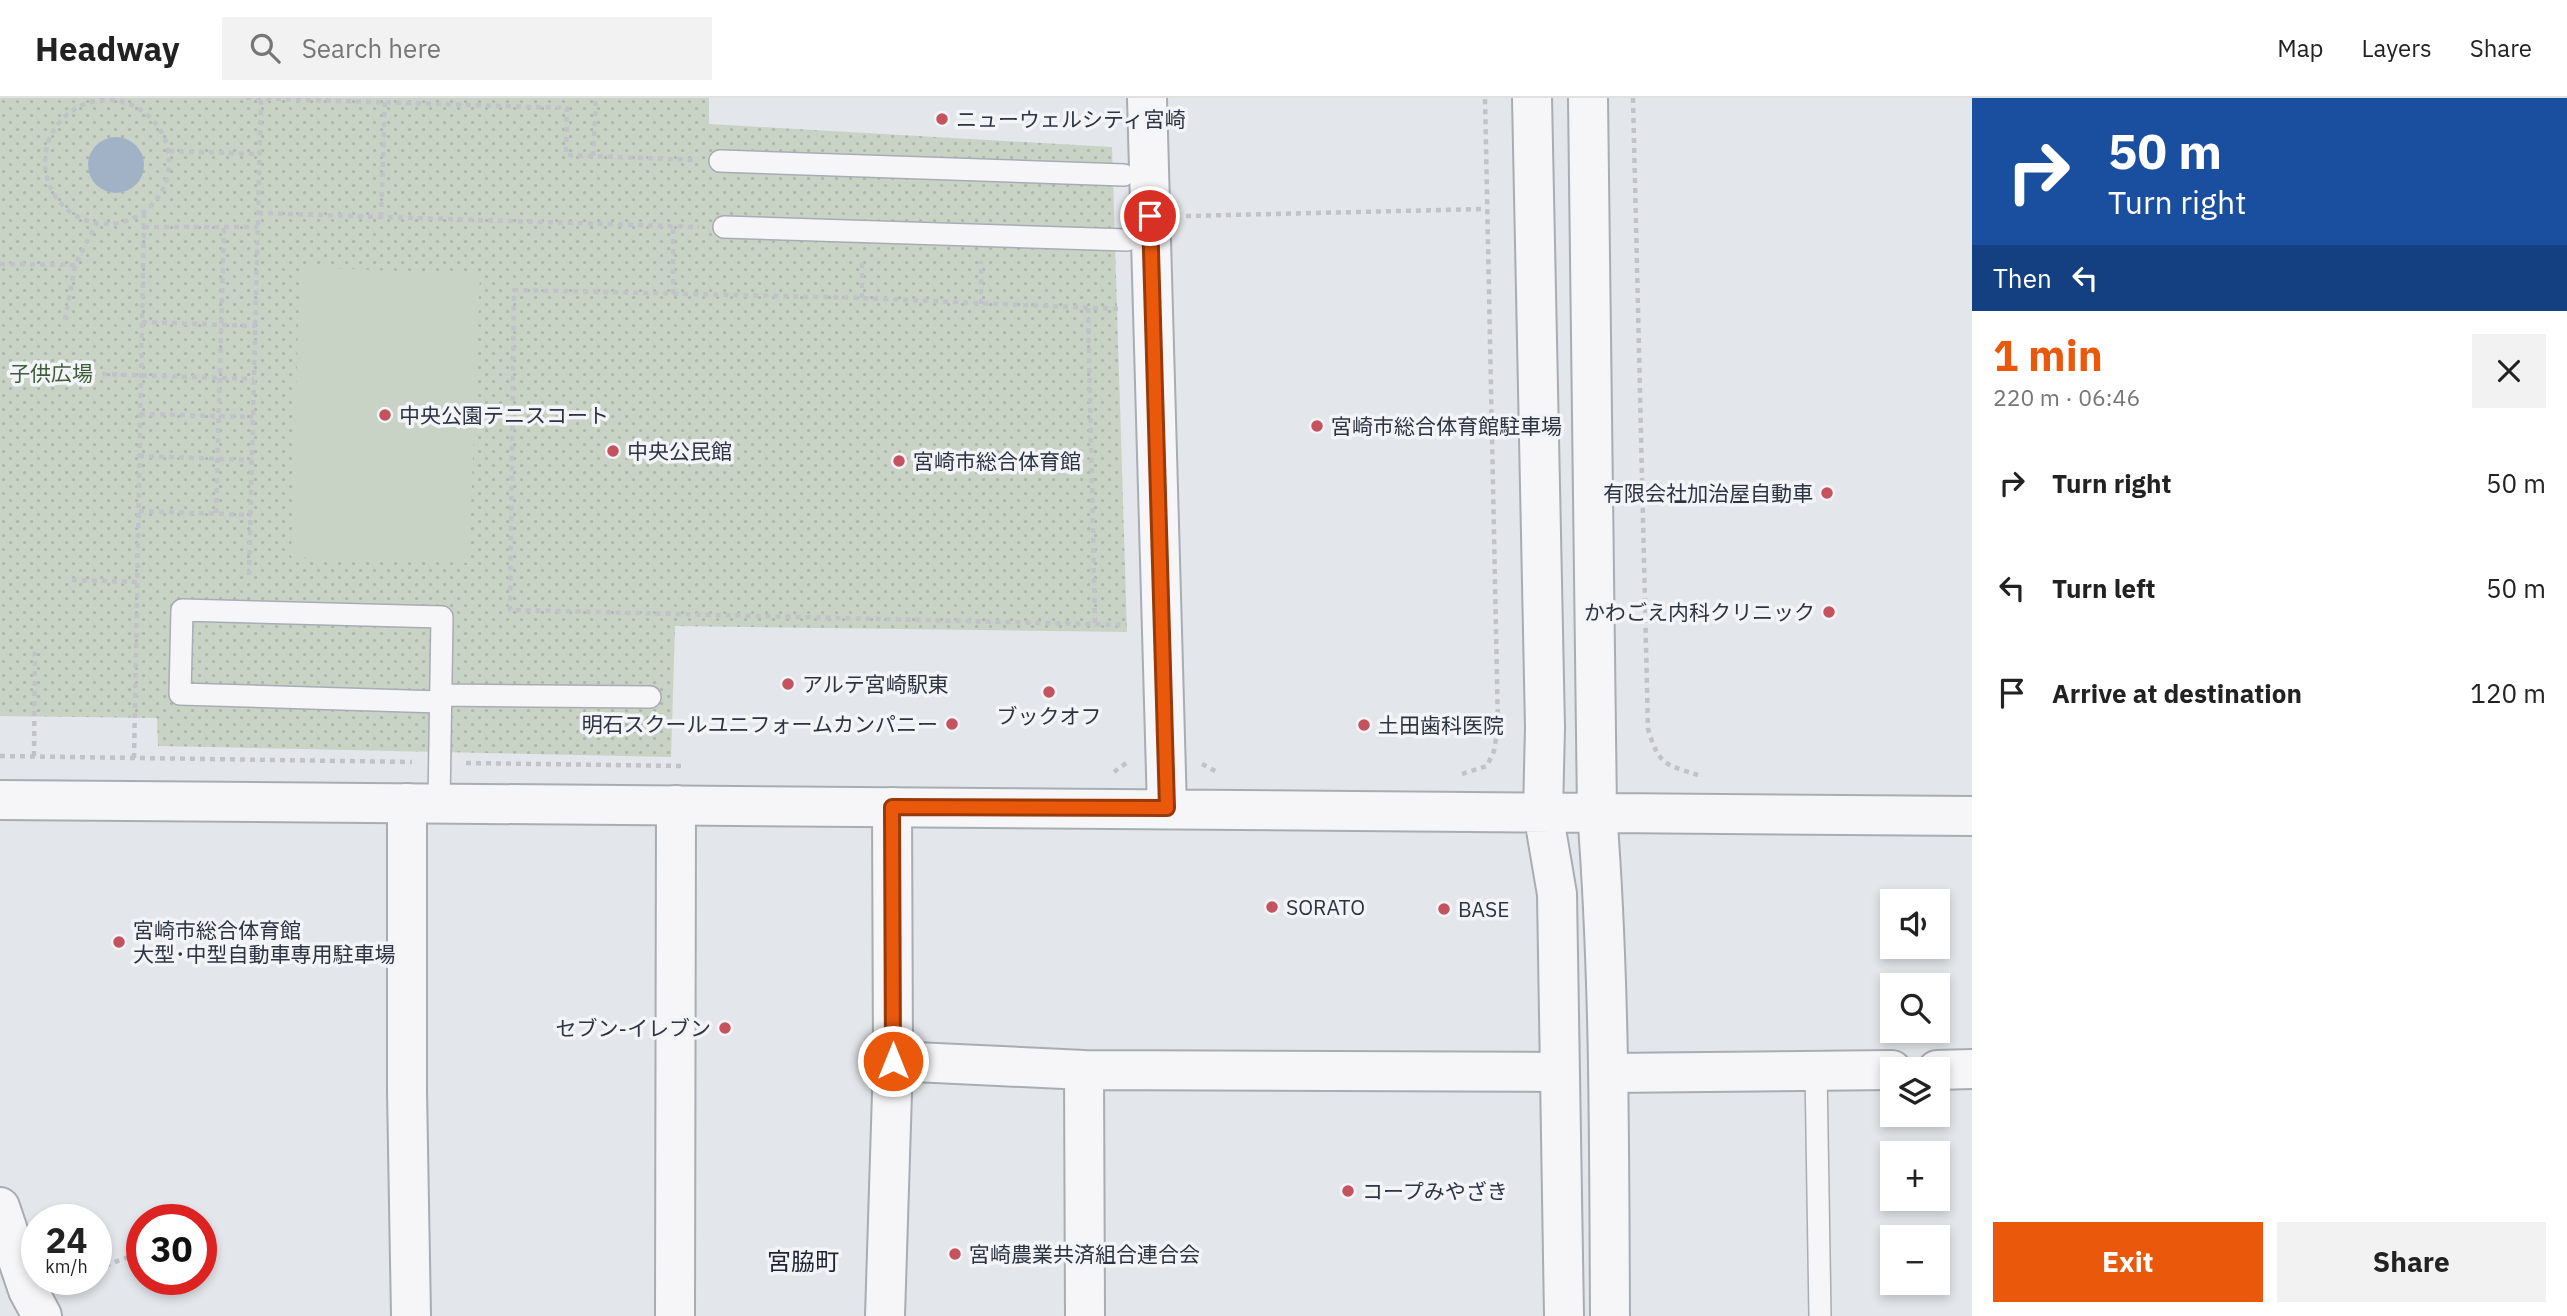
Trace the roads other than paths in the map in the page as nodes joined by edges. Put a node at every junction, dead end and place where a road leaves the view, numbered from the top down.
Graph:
1 (1147, 98) edge
2 (1532, 98) edge
3 (1588, 98) edge
4 (720, 161) road end
5 (1124, 175) dead end
6 (724, 228) road end
7 (1127, 240) dead end
8 (650, 697) dead end
9 (440, 698) junction
10 (0, 800) edge
11 (423, 803) junction
12 (676, 805) junction
13 (892, 807) junction
14 (1167, 808) junction
15 (1543, 811) junction
16 (1597, 812) junction
17 (1972, 816) edge
18 (893, 1061) junction
19 (1950, 1069) edge
20 (1972, 1069) edge
21 (1084, 1070) junction
22 (1816, 1070) junction
23 (1880, 1070) edge
24 (1559, 1072) junction
25 (1609, 1073) junction
26 (0, 1207) edge
27 (23, 1301) edge
28 (411, 1316) edge
29 (675, 1316) edge
30 (886, 1316) edge
31 (1085, 1316) edge
32 (1564, 1316) edge
33 (1611, 1316) edge
34 (1820, 1316) edge

1 - 14 street
2 - 15 street
3 - 16 street
4 - 5 lane
6 - 7 lane
8 - 9 lane
9 - 9 lane
9 - 11 lane
10 - 11 street
11 - 12 street
11 - 28 street
12 - 13 street
12 - 29 street
13 - 14 street
13 - 18 street
14 - 15 street
15 - 16 street
15 - 24 street
16 - 17 street
16 - 25 street
18 - 21 street
18 - 30 street
19 - 20 street
21 - 24 street
21 - 31 street
22 - 23 street
22 - 25 street
22 - 34 lane
24 - 32 street
25 - 33 street
26 - 27 street

